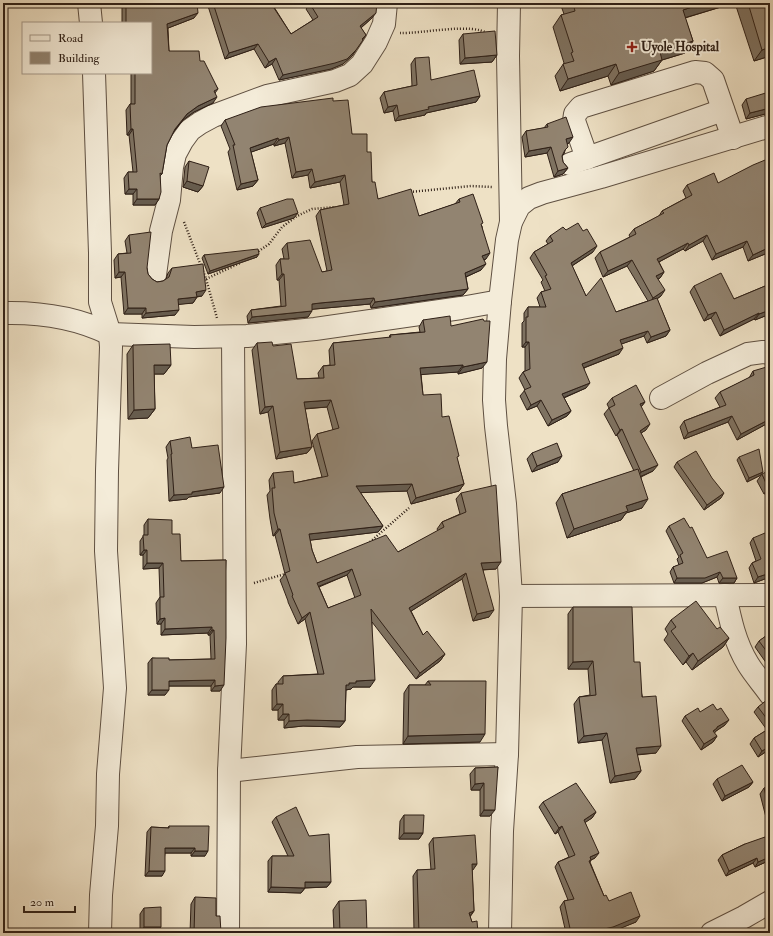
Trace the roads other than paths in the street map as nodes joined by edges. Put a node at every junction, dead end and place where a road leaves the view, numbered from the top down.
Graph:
1 (89, 3) edge
2 (509, 3) edge
3 (386, 5) edge
4 (91, 22) edge
5 (94, 74) edge
6 (722, 110) junction
7 (770, 126) edge
8 (733, 138) junction
9 (511, 222) junction
10 (155, 275) dead end
11 (500, 301) junction
12 (3, 313) edge
13 (110, 334) junction
14 (228, 338) junction
15 (770, 353) edge
16 (661, 398) dead end
17 (725, 595) junction
18 (770, 595) edge
19 (511, 596) junction
20 (770, 694) edge
21 (507, 754) junction
22 (229, 771) junction
23 (770, 902) edge
24 (100, 933) edge
25 (228, 933) edge
26 (500, 933) edge
27 (712, 933) edge

1 - 4 street
2 - 9 street
3 - 10 street
5 - 13 street
6 - 6 street
6 - 8 street
7 - 8 street
8 - 9 street
9 - 11 street
11 - 14 street
11 - 19 street
12 - 13 street
13 - 14 street
13 - 24 street
14 - 22 street
15 - 16 street
17 - 18 street
17 - 19 street
17 - 20 street
19 - 21 street
21 - 22 street
21 - 26 street
22 - 25 street
23 - 27 street

